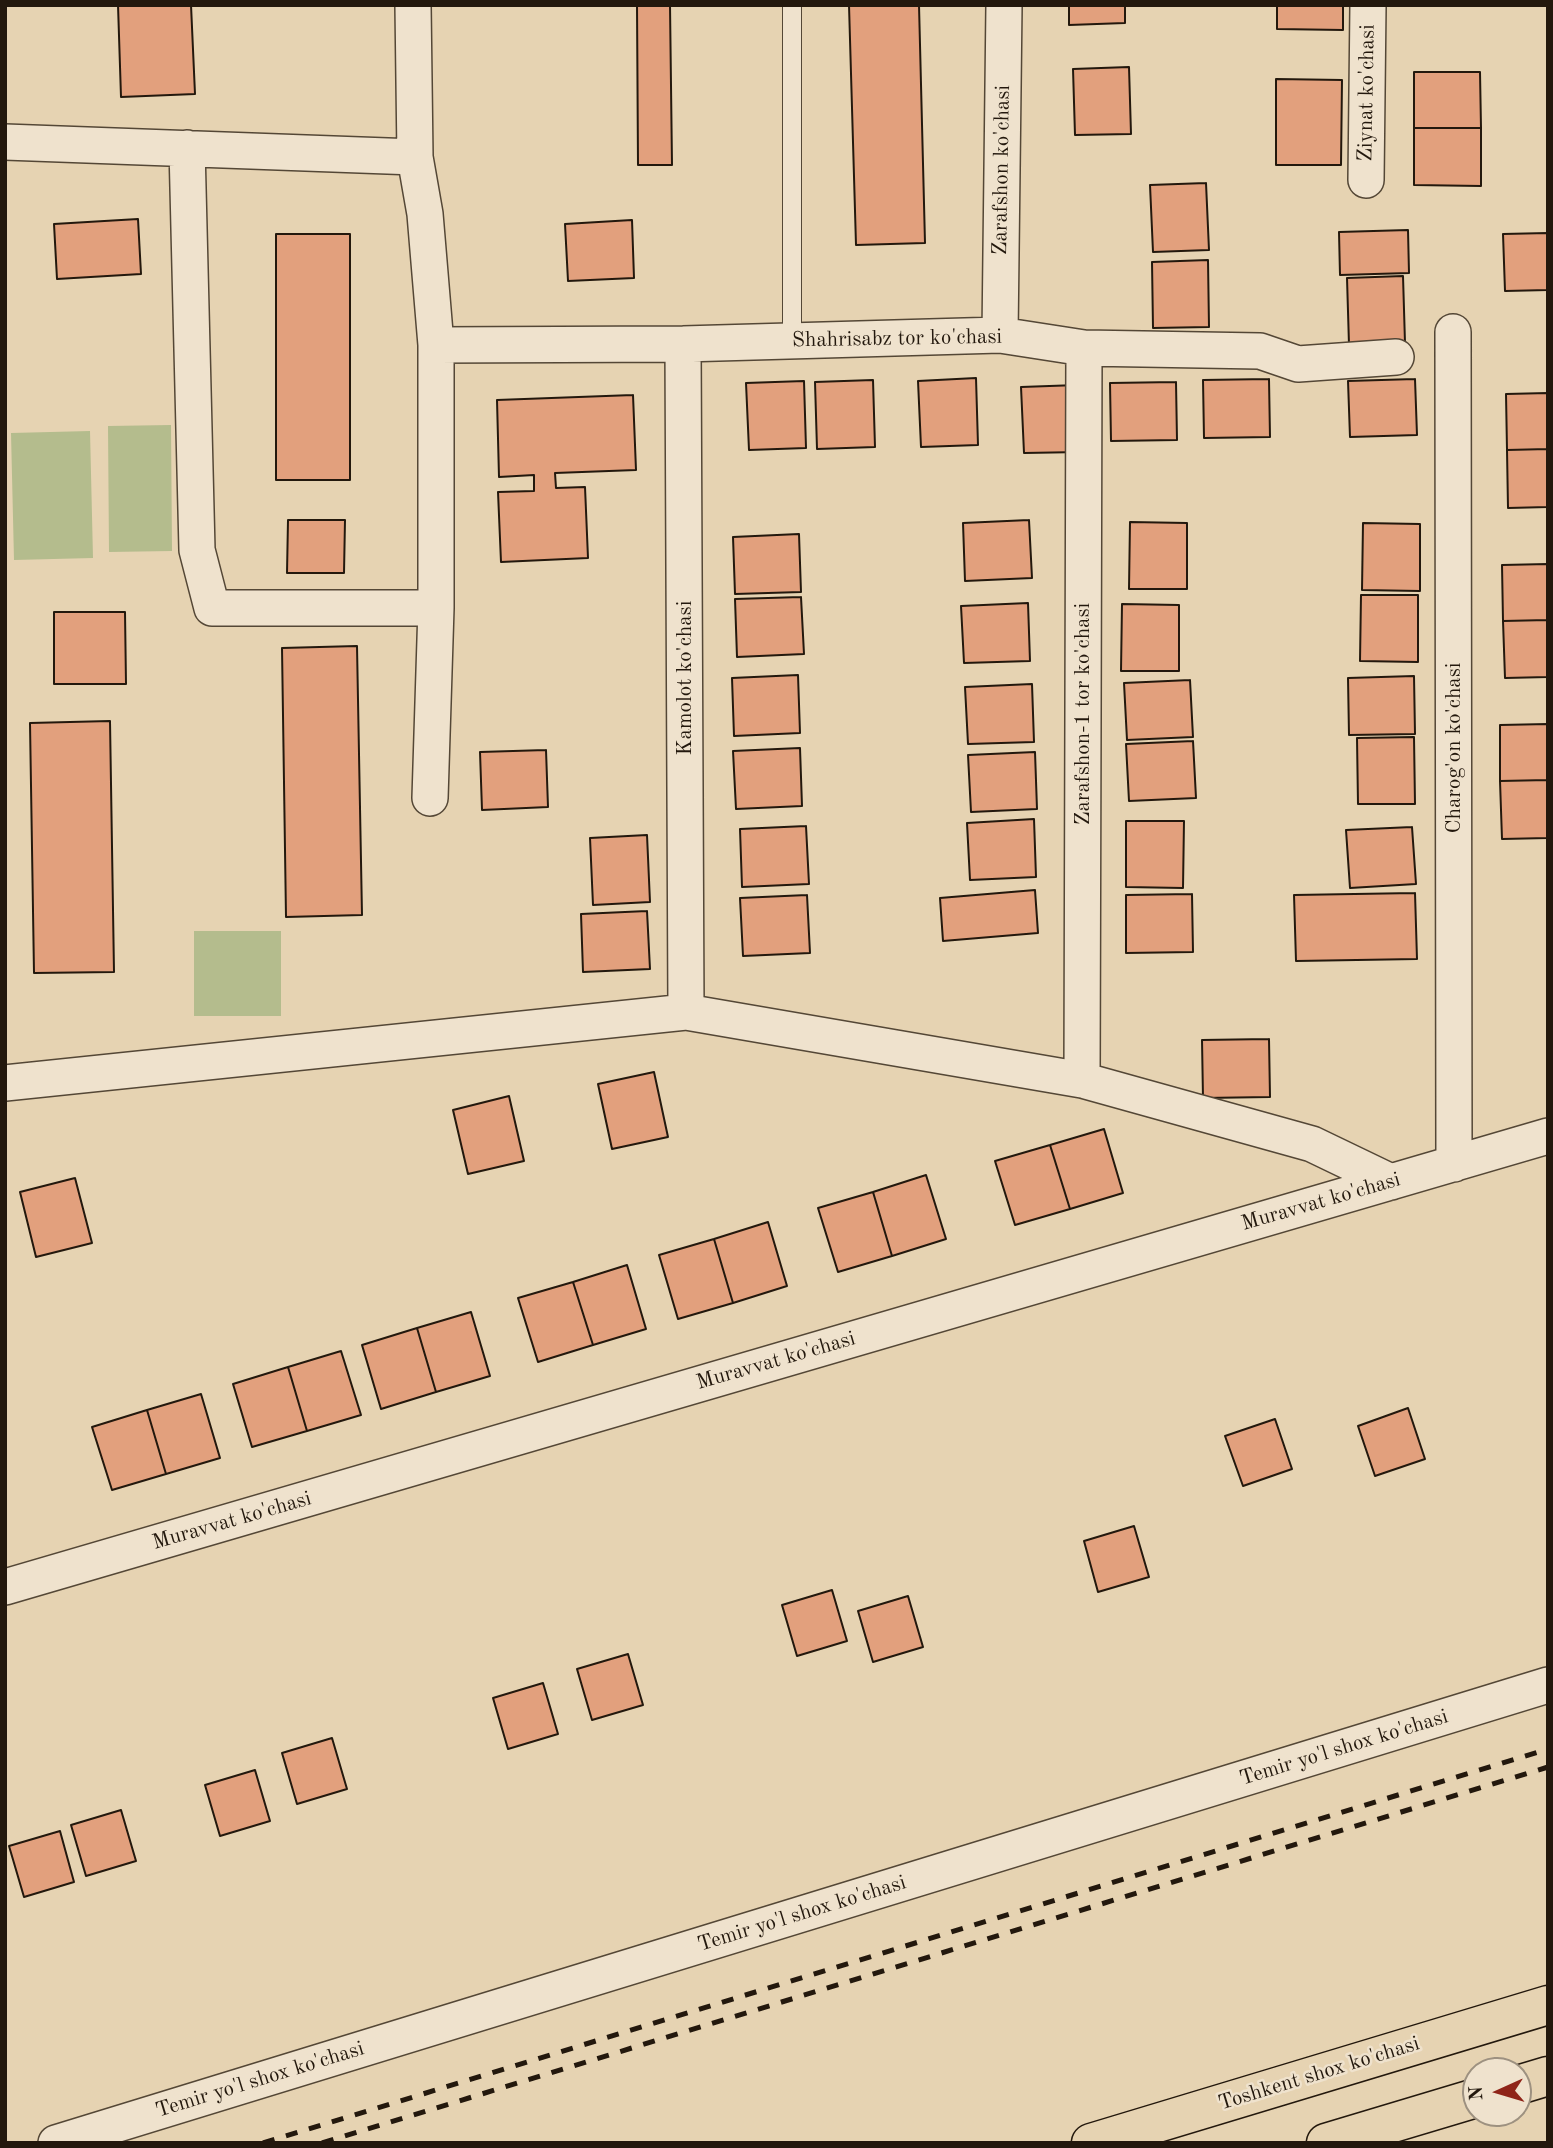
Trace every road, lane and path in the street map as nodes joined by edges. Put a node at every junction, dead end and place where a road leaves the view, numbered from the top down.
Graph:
1 (413, 5) edge
2 (792, 5) edge
3 (1004, 5) edge
4 (1368, 5) edge
5 (5, 142) edge
6 (187, 148) junction
7 (415, 157) junction
8 (1366, 180) dead end
9 (1453, 332) dead end
10 (1000, 335) junction
11 (792, 341) junction
12 (683, 344) junction
13 (436, 345) junction
14 (1084, 348) junction
15 (1396, 357) dead end
16 (436, 608) junction
17 (430, 798) dead end
18 (686, 1013) junction
19 (1082, 1080) junction
20 (5, 1083) edge
21 (1548, 1136) edge
22 (1454, 1164) junction
23 (1391, 1182) junction
24 (5, 1587) edge
25 (1548, 1685) edge
26 (1548, 2005) edge
27 (1462, 2102) edge
28 (56, 2143) edge
29 (1091, 2143) edge
30 (1326, 2143) edge

1 - 7 street
2 - 11 lane
3 - 10 street, Zarafshon ko'chasi
4 - 8 street, Ziynat ko'chasi
5 - 6 street
6 - 7 street
6 - 16 street
7 - 13 street
9 - 22 street, Charog'on ko'chasi
10 - 11 street, Shahrisabz tor ko'chasi
10 - 14 street, Shahrisabz tor ko'chasi
11 - 12 street, Shahrisabz tor ko'chasi
12 - 13 street, Shahrisabz tor ko'chasi
12 - 18 street, Kamolot ko'chasi
13 - 16 street
14 - 15 street, Shahrisabz tor ko'chasi
14 - 19 street, Zarafshon-1 tor ko'chasi
16 - 17 street
18 - 19 street
18 - 20 street
19 - 23 street
21 - 22 street, Muravvat ko'chasi
22 - 23 street, Muravvat ko'chasi
23 - 24 street, Muravvat ko'chasi
25 - 28 street, Temir yo'l shox ko'chasi
26 - 29 highway, Toshkent shox ko'chasi
27 - 30 highway

